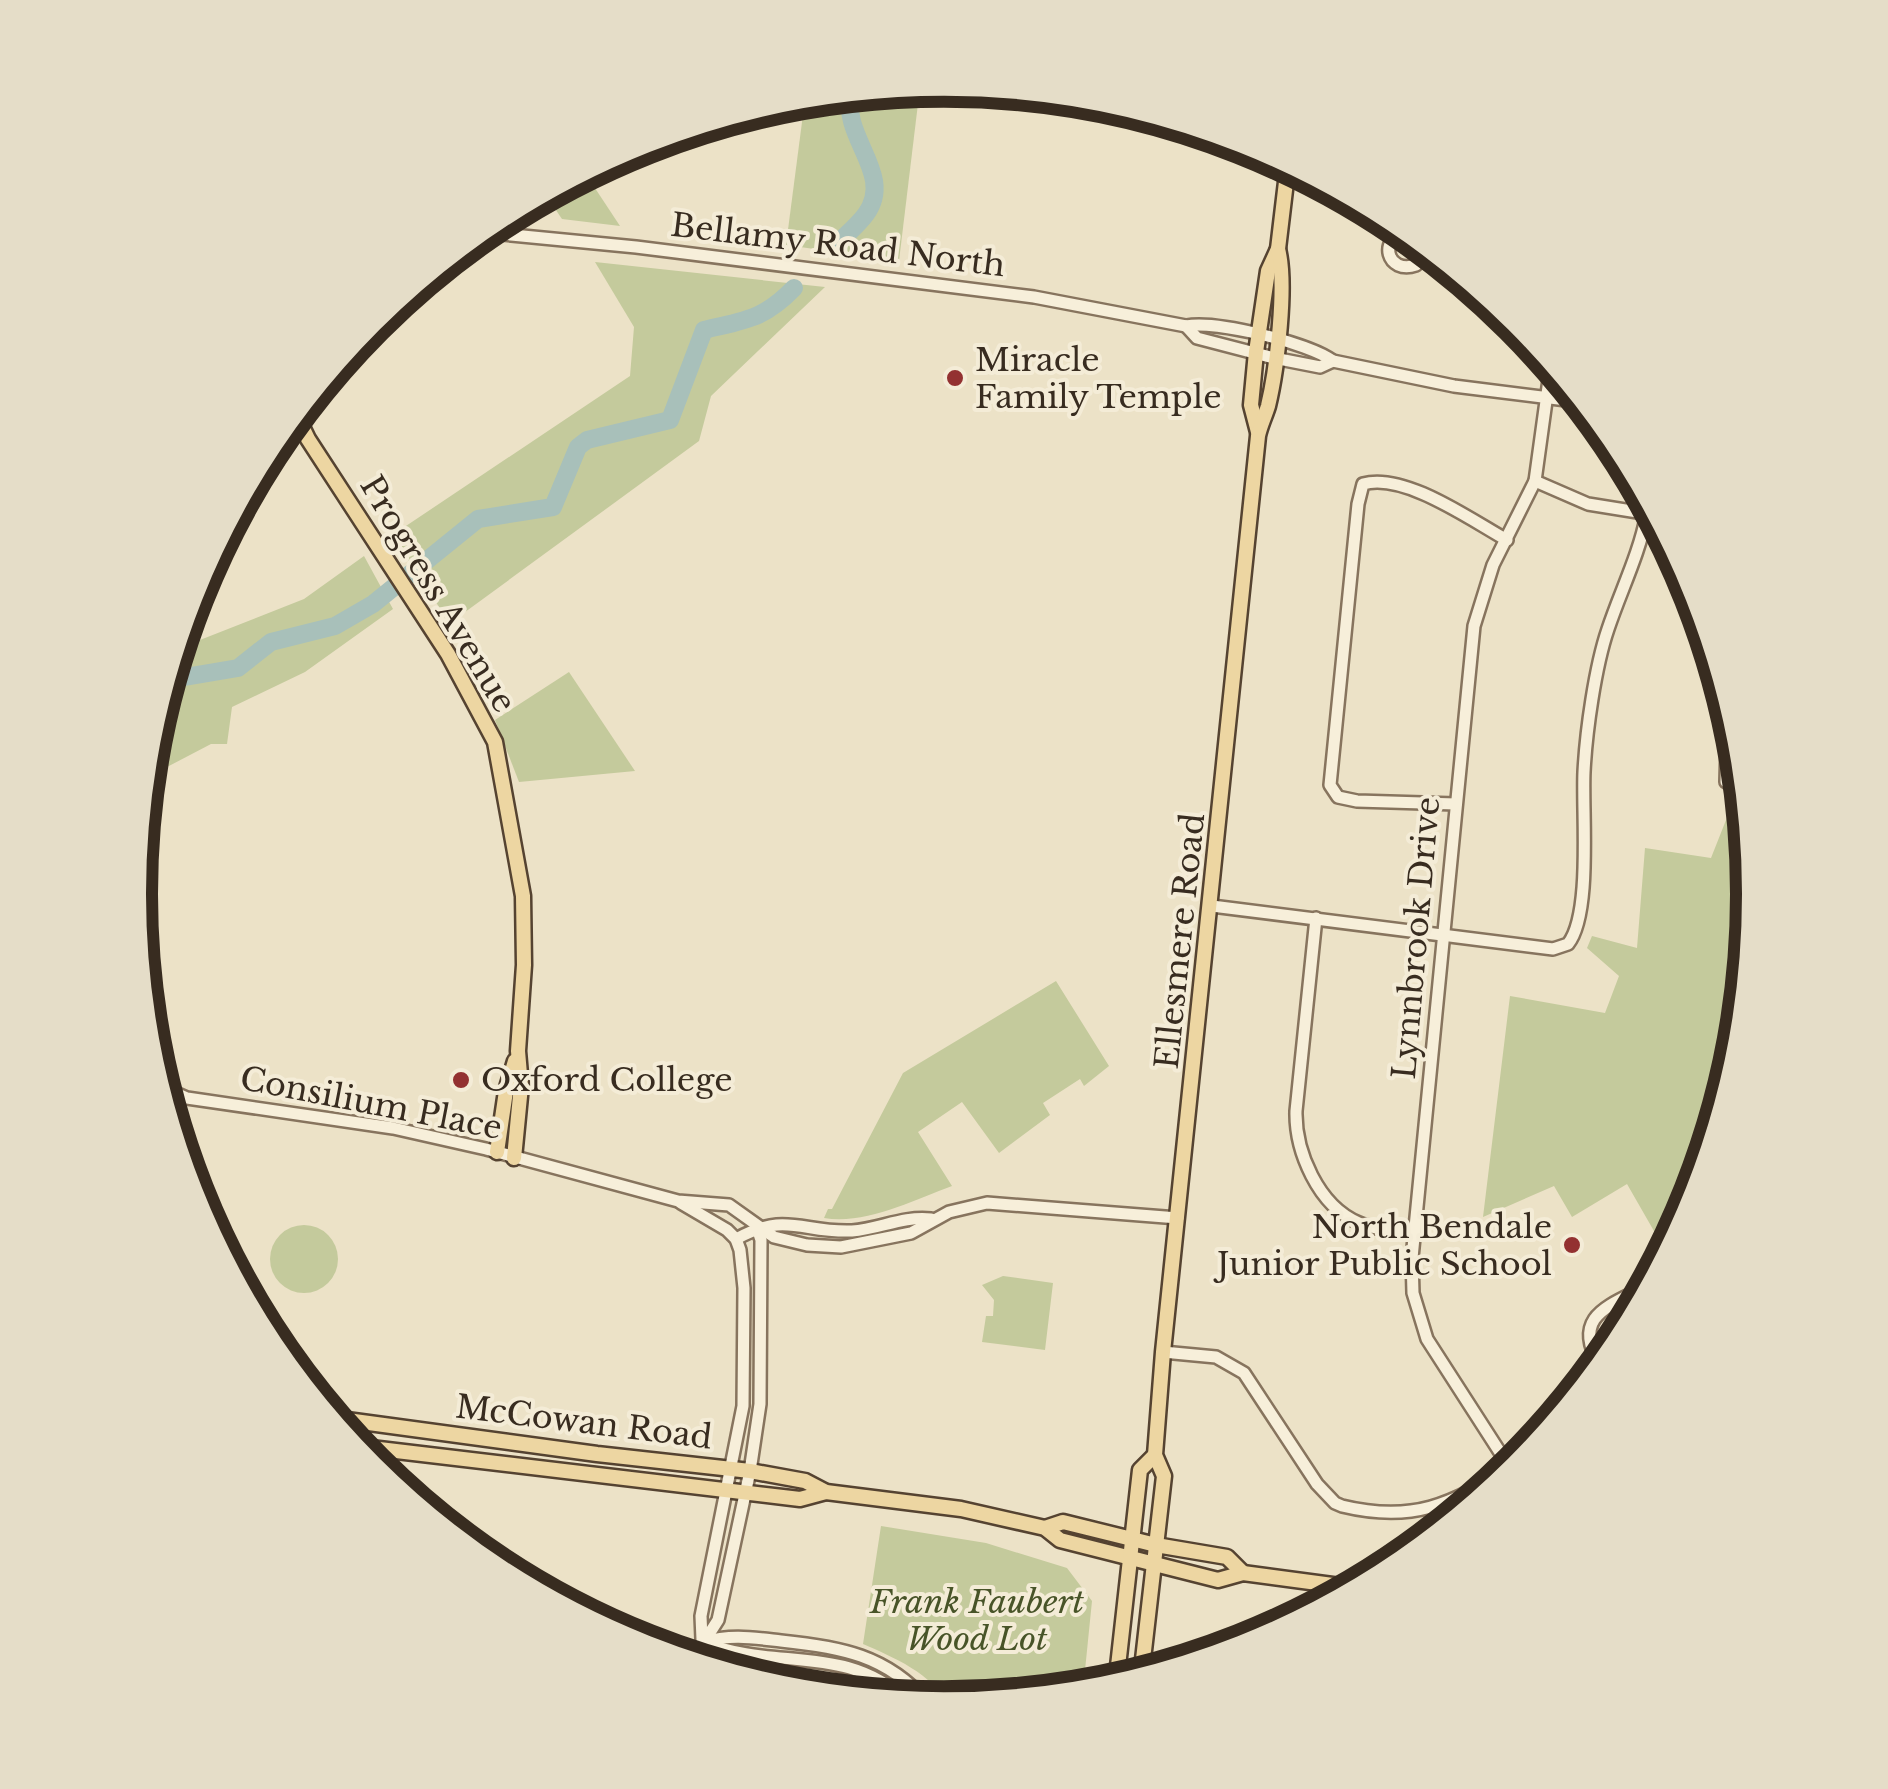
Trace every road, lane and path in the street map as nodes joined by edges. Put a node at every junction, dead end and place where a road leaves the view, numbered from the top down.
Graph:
1 (1286, 180) edge
2 (507, 234) edge
3 (1391, 241) edge
4 (1278, 249) junction
5 (1419, 261) edge
6 (1186, 326) junction
7 (1258, 334) junction
8 (1276, 340) junction
9 (1256, 352) junction
10 (1274, 358) junction
11 (1333, 360) junction
12 (1550, 385) edge
13 (1548, 398) junction
14 (1562, 400) edge
15 (303, 429) edge
16 (1258, 432) junction
17 (1535, 480) junction
18 (1637, 512) edge
19 (1646, 529) edge
20 (1506, 540) junction
21 (1726, 773) edge
22 (1726, 782) dead end
23 (1456, 804) junction
24 (1212, 906) junction
25 (1316, 918) junction
26 (1446, 934) junction
27 (518, 1051) junction
28 (178, 1094) edge
29 (497, 1152) junction
30 (514, 1158) junction
31 (678, 1201) junction
32 (1178, 1218) junction
33 (757, 1228) junction
34 (1414, 1232) junction
35 (736, 1239) junction
36 (744, 1296) junction
37 (760, 1296) junction
38 (1625, 1298) edge
39 (1591, 1351) edge
40 (1163, 1352) junction
41 (760, 1384) junction
42 (744, 1385) junction
43 (352, 1421) edge
44 (379, 1449) edge
45 (1155, 1455) junction
46 (1502, 1457) edge
47 (732, 1468) junction
48 (750, 1471) junction
49 (727, 1489) junction
50 (744, 1492) junction
51 (826, 1492) junction
52 (1453, 1500) edge
53 (1045, 1528) junction
54 (1132, 1539) junction
55 (1156, 1545) junction
56 (1131, 1560) junction
57 (1154, 1566) junction
58 (1242, 1574) junction
59 (1331, 1585) edge
60 (704, 1642) junction
61 (704, 1649) edge
62 (1143, 1661) edge
63 (1118, 1667) edge
64 (885, 1684) edge
65 (909, 1685) edge

1 - 4 main road, Ellesmere Road
2 - 6 street, Bellamy Road North
3 - 5 street
4 - 7 main road, Ellesmere Road
4 - 8 main road, Ellesmere Road
6 - 7 street, Bellamy Road North
6 - 9 street, Bellamy Road North
7 - 8 street, Bellamy Road North
7 - 9 main road, Ellesmere Road
8 - 10 main road, Ellesmere Road
8 - 11 street, Bellamy Road North
9 - 10 street, Bellamy Road North
9 - 16 main road, Ellesmere Road
10 - 11 street, Bellamy Road North
10 - 16 main road, Ellesmere Road
11 - 13 street, Bellamy Road North
12 - 13 street, Lynnbrook Drive
13 - 14 street, Bellamy Road North
13 - 17 street, Lynnbrook Drive
15 - 27 main road, Progress Avenue
16 - 24 main road, Ellesmere Road
17 - 18 street
17 - 20 street, Lynnbrook Drive
19 - 26 street
20 - 23 street, Lynnbrook Drive
20 - 23 street
21 - 22 street
23 - 26 street, Lynnbrook Drive
24 - 25 street
24 - 32 main road, Ellesmere Road
25 - 26 street
25 - 34 street
26 - 34 street, Lynnbrook Drive
27 - 29 main road, Progress Avenue
27 - 30 main road, Progress Avenue
28 - 29 street, Consilium Place
29 - 30 street, Consilium Place
30 - 31 street, Consilium Place
31 - 33 street
31 - 35 street
32 - 33 street
32 - 40 main road, Ellesmere Road
33 - 35 street
33 - 37 street
34 - 46 street, Lynnbrook Drive
35 - 36 street
36 - 37 street
36 - 42 street
37 - 41 street
38 - 39 street
40 - 45 main road, Ellesmere Road
40 - 52 street
41 - 42 street
41 - 48 street
42 - 47 street
43 - 47 main road, McCowan Road
44 - 49 main road, McCowan Road
45 - 54 main road, Ellesmere Road
45 - 55 main road, Ellesmere Road
47 - 48 main road, McCowan Road
47 - 49 street
48 - 50 street
48 - 51 main road, McCowan Road
49 - 50 main road, McCowan Road
49 - 60 street
50 - 51 main road, McCowan Road
50 - 60 street
51 - 53 main road, McCowan Road
53 - 54 main road, McCowan Road
53 - 56 main road, McCowan Road
54 - 55 main road, McCowan Road
54 - 56 main road, Ellesmere Road
55 - 57 main road, Ellesmere Road
55 - 58 main road, McCowan Road
56 - 57 main road, McCowan Road
56 - 63 main road, Ellesmere Road
57 - 58 main road, McCowan Road
57 - 62 main road, Ellesmere Road
58 - 59 main road, McCowan Road
60 - 61 street
60 - 64 street
60 - 65 street

